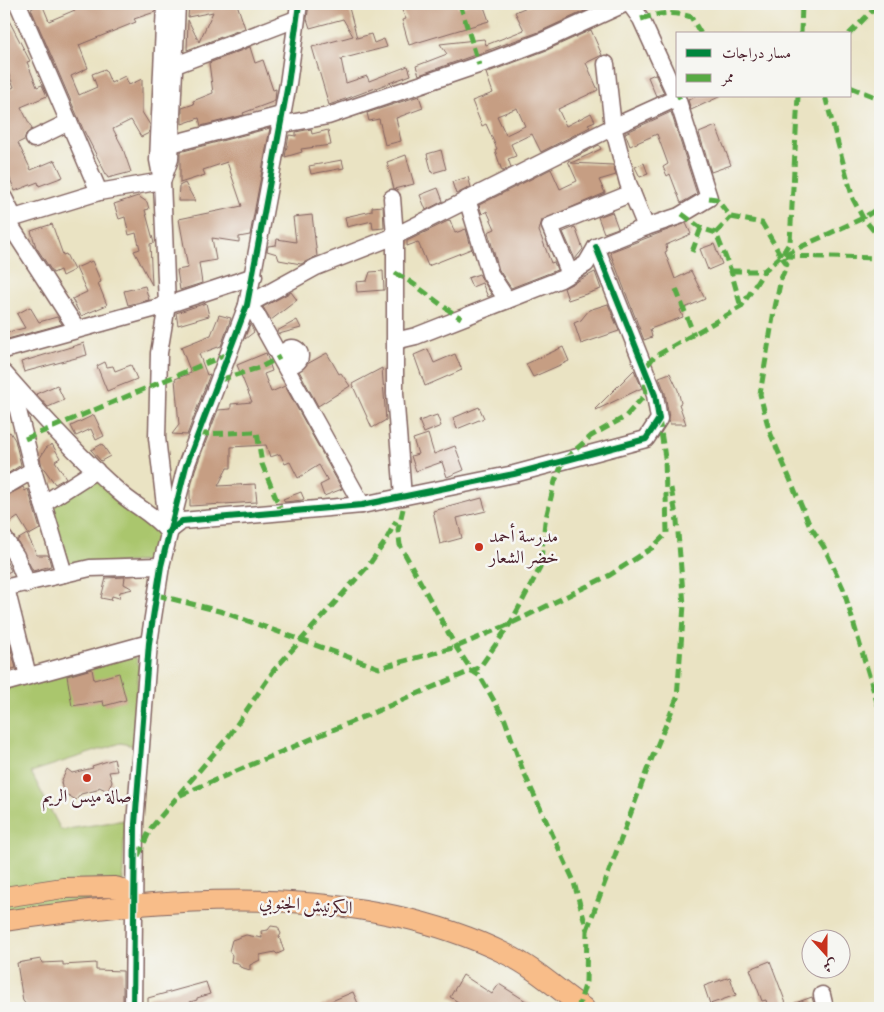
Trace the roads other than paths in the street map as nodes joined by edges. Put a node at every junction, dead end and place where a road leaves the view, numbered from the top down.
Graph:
1 (18, 4) edge
2 (164, 4) edge
3 (178, 4) edge
4 (624, 4) edge
5 (630, 4) edge
6 (298, 11) edge
7 (606, 64) dead end
8 (174, 66) junction
9 (676, 96) edge
10 (677, 98) joint
11 (280, 120) junction
12 (69, 122) junction
13 (613, 127) junction
14 (34, 139) dead end
15 (171, 144) junction
16 (162, 181) junction
17 (99, 192) junction
18 (632, 193) junction
19 (4, 198) edge
20 (392, 198) dead end
21 (467, 199) junction
22 (9, 221) edge
23 (646, 227) junction
24 (394, 236) junction
25 (596, 247) junction
26 (570, 274) junction
27 (254, 276) junction
28 (507, 300) junction
29 (167, 305) junction
30 (247, 306) junction
31 (77, 329) junction
32 (394, 341) junction
33 (4, 350) edge
34 (7, 377) edge
35 (33, 470) junction
36 (96, 470) junction
37 (4, 487) edge
38 (403, 497) junction
39 (43, 504) junction
40 (362, 505) junction
41 (168, 532) junction
42 (4, 538) edge
43 (161, 566) junction
44 (64, 574) junction
45 (27, 584) junction
46 (5, 588) edge
47 (150, 642) junction
48 (28, 676) junction
49 (4, 683) edge
50 (4, 896) edge
51 (134, 906) junction
52 (4, 921) edge
53 (580, 1007) edge
54 (134, 1008) edge

1 - 12 street
2 - 16 street
3 - 8 street
4 - 11 street
5 - 9 street
6 - 8 street
6 - 11 street
7 - 13 street
8 - 15 street
10 - 13 street
10 - 23 street
11 - 15 street
11 - 27 street
12 - 14 street
12 - 17 street
13 - 18 street
13 - 21 street
15 - 16 street
16 - 17 street
16 - 29 street
17 - 22 street
18 - 23 street
18 - 26 street
19 - 22 street
20 - 24 street
21 - 24 street
21 - 28 street
22 - 31 street
23 - 25 street
24 - 30 street
24 - 32 street
25 - 26 street
25 - 38 street
26 - 28 street
27 - 29 street
27 - 30 street
28 - 32 street
29 - 31 street
29 - 41 street
30 - 40 street
30 - 41 street
31 - 33 street
32 - 38 street
34 - 35 street
34 - 36 street
35 - 37 street
35 - 39 street
36 - 39 street
36 - 41 street
38 - 40 street
39 - 44 street
40 - 41 street
41 - 43 street
42 - 45 street
43 - 44 street
43 - 47 street
44 - 45 street
45 - 46 street
46 - 48 street
47 - 48 street
47 - 51 street
48 - 49 street
50 - 51 main road
51 - 52 main road, الكرنيش الجنوبي
51 - 53 main road, الكرنيش الجنوبي
51 - 54 street

